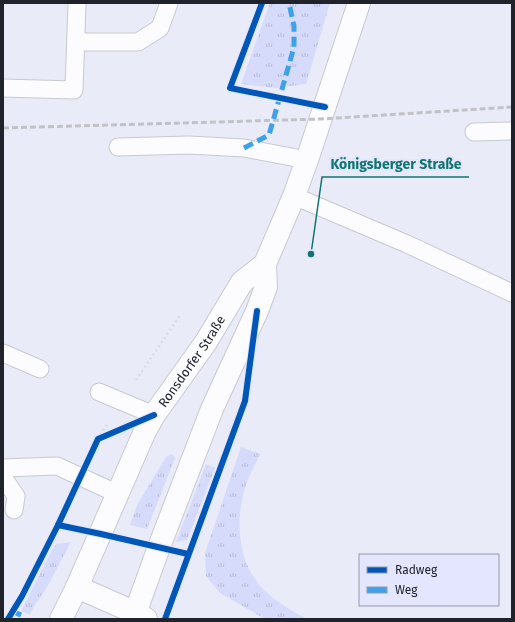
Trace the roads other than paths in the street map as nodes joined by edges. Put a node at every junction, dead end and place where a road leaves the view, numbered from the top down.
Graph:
1 (77, 3) edge
2 (169, 3) edge
3 (359, 3) edge
4 (76, 42) junction
5 (3, 88) edge
6 (512, 131) edge
7 (474, 132) dead end
8 (118, 147) dead end
9 (307, 160) junction
10 (294, 196) junction
11 (265, 264) junction
12 (512, 293) edge
13 (3, 353) edge
14 (40, 369) dead end
15 (99, 392) dead end
16 (154, 415) junction
17 (3, 468) edge
18 (3, 477) edge
19 (118, 494) junction
20 (14, 510) dead end
21 (77, 587) junction
22 (138, 617) edge
23 (61, 619) edge

1 - 4 lane
2 - 4 lane
3 - 9 main road, Ronsdorfer Straße
4 - 5 lane
6 - 7 lane
8 - 9 lane
9 - 10 main road, Ronsdorfer Straße
10 - 11 main road, Ronsdorfer Straße
10 - 12 lane
11 - 16 main road, Ronsdorfer Straße
11 - 22 main road, Ronsdorfer Straße
13 - 14 lane
15 - 16 lane
16 - 19 main road, Ronsdorfer Straße
17 - 19 lane
18 - 20 lane
19 - 21 main road, Ronsdorfer Straße
21 - 22 main road
21 - 23 main road, Ronsdorfer Straße

